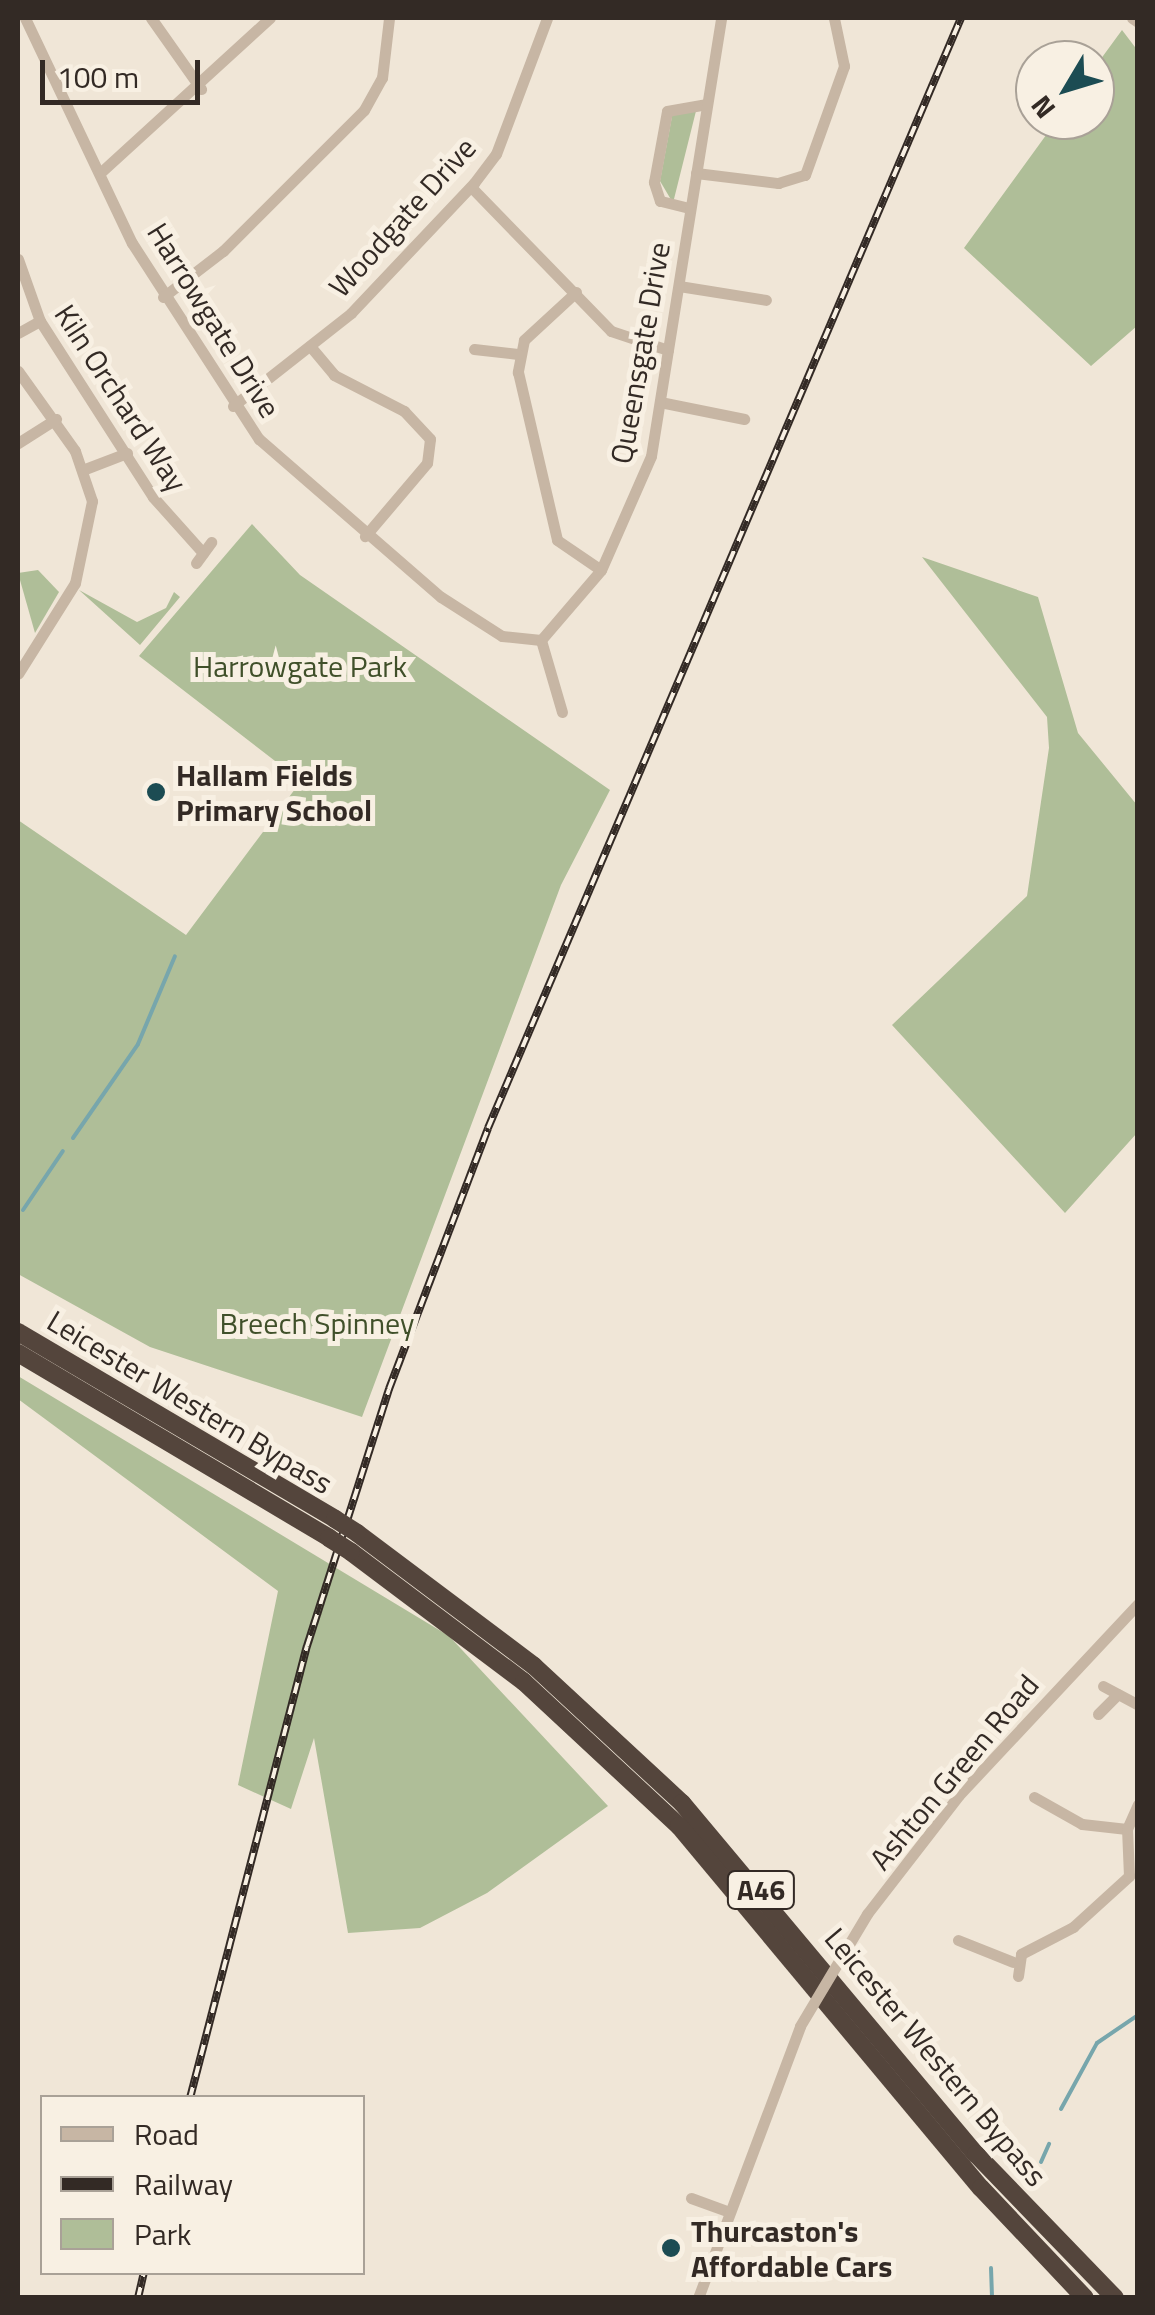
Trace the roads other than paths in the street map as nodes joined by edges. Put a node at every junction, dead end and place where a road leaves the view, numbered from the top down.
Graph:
1 (26, 18) edge
2 (151, 18) edge
3 (270, 18) edge
4 (389, 18) edge
5 (547, 18) edge
6 (721, 18) edge
7 (834, 18) edge
8 (1132, 18) edge
9 (1138, 22) edge
10 (201, 90) junction
11 (705, 104) junction
12 (100, 173) junction
13 (696, 174) junction
14 (472, 187) junction
15 (689, 208) junction
16 (18, 259) edge
17 (679, 286) junction
18 (576, 292) junction
19 (163, 297) junction
20 (766, 300) dead end
21 (40, 321) junction
22 (18, 334) edge
23 (310, 346) junction
24 (473, 348) dead end
25 (668, 350) junction
26 (518, 354) junction
27 (18, 371) edge
28 (734, 400) dead end
29 (660, 402) junction
30 (233, 406) junction
31 (730, 416) junction
32 (744, 419) dead end
33 (56, 420) junction
34 (18, 443) edge
35 (128, 453) junction
36 (85, 469) junction
37 (364, 536) junction
38 (203, 552) dead end
39 (602, 570) junction
40 (542, 640) junction
41 (18, 674) edge
42 (563, 714) dead end
43 (18, 1332) edge
44 (18, 1354) edge
45 (1136, 1606) edge
46 (1104, 1686) dead end
47 (1118, 1694) junction
48 (1138, 1705) edge
49 (1098, 1714) dead end
50 (1034, 1797) dead end
51 (1138, 1804) edge
52 (1127, 1830) junction
53 (1134, 1877) edge
54 (958, 1940) dead end
55 (1013, 1962) junction
56 (1018, 1976) dead end
57 (691, 2198) dead end
58 (727, 2205) junction
59 (698, 2298) edge
60 (1085, 2298) edge
61 (1115, 2298) edge

1 - 12 street, Harrowgate Drive
2 - 10 street
3 - 10 street
4 - 19 street
5 - 14 street, Woodgate Drive
6 - 11 street, Queensgate Drive
7 - 13 street
8 - 9 street
10 - 12 street
11 - 13 street, Queensgate Drive
11 - 15 street, Queensgate Drive
12 - 19 street, Harrowgate Drive
13 - 15 street, Queensgate Drive
14 - 18 street
14 - 23 street, Woodgate Drive
15 - 17 street, Queensgate Drive
16 - 21 street, Kiln Orchard Way
17 - 20 street
17 - 25 street, Queensgate Drive
18 - 25 street
18 - 26 street
19 - 30 street, Harrowgate Drive
21 - 22 street
21 - 35 street, Kiln Orchard Way
23 - 30 street, Woodgate Drive
23 - 37 street
24 - 26 street
25 - 29 street, Queensgate Drive
26 - 39 street
27 - 33 street
28 - 31 street
29 - 31 street
29 - 39 street, Queensgate Drive
30 - 37 street, Harrowgate Drive
31 - 32 street
33 - 34 street
33 - 36 street
35 - 36 street
35 - 38 street, Kiln Orchard Way
36 - 41 street
37 - 40 street, Harrowgate Drive
39 - 40 street, Queensgate Drive
40 - 42 street
43 - 61 highway, Leicester Western Bypass / A46, bridge
44 - 60 highway, Leicester Western Bypass / A46, bridge
45 - 58 street, Ashton Green Road, bridge
46 - 47 street
47 - 48 street
47 - 49 street
50 - 52 street
51 - 52 street
52 - 53 street
53 - 55 street
54 - 55 street
55 - 56 street
57 - 58 street
58 - 59 street, Ashton Green Road

